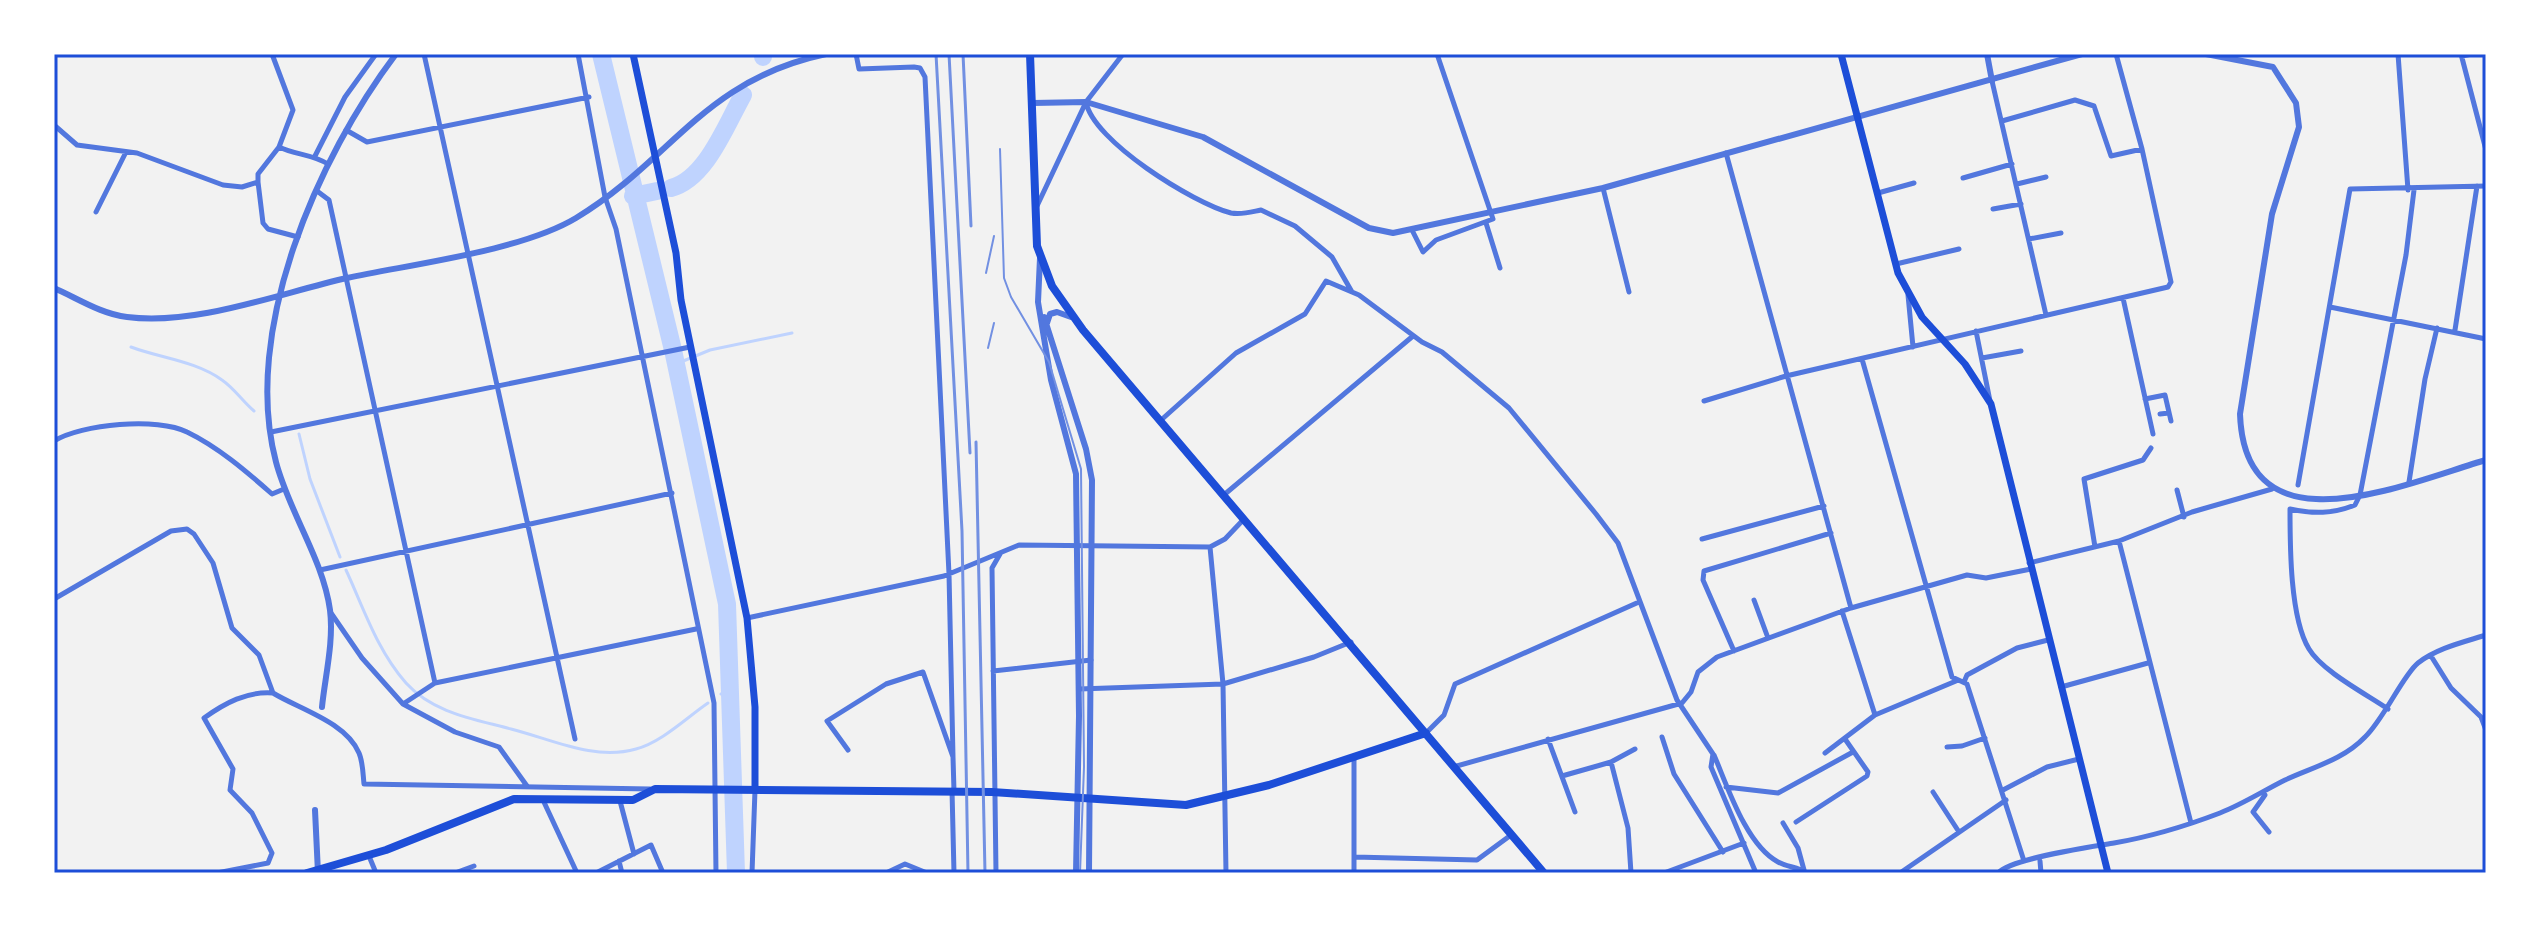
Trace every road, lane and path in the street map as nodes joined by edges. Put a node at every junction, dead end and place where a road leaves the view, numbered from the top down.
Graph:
1 (272, 54) edge
2 (376, 54) edge
3 (396, 54) edge
4 (424, 54) edge
5 (578, 54) edge
6 (633, 54) edge
7 (826, 54) edge
8 (856, 54) edge
9 (1030, 54) edge
10 (1123, 54) edge
11 (1437, 54) edge
12 (1841, 54) edge
13 (1987, 54) edge
14 (2082, 54) edge
15 (2116, 54) edge
16 (2206, 54) edge
17 (2398, 54) edge
18 (2472, 54) edge
19 (2462, 55) edge
20 (1992, 81) junction
21 (589, 97) junction
22 (1086, 102) junction
23 (1033, 103) junction
24 (1857, 117) junction
25 (2002, 121) junction
26 (54, 125) edge
27 (441, 128) junction
28 (345, 130) junction
29 (279, 147) junction
30 (2142, 149) junction
31 (2486, 150) edge
32 (126, 152) junction
33 (1726, 153) junction
34 (315, 156) junction
35 (652, 158) junction
36 (328, 164) junction
37 (2012, 164) junction
38 (2046, 177) dead end
39 (1963, 178) dead end
40 (258, 182) junction
41 (1914, 183) dead end
42 (2017, 184) junction
43 (2477, 186) junction
44 (2486, 186) edge
45 (1603, 188) junction
46 (2411, 190) junction
47 (317, 191) junction
48 (1878, 193) junction
49 (607, 195) junction
50 (2021, 204) junction
51 (1993, 209) dead end
52 (96, 212) dead end
53 (1490, 212) junction
54 (1033, 213) junction
55 (1486, 223) junction
56 (1412, 230) junction
57 (2061, 233) dead end
58 (299, 238) junction
59 (2029, 239) junction
60 (1959, 249) dead end
61 (467, 252) junction
62 (1040, 258) junction
63 (1896, 264) junction
64 (1500, 268) dead end
65 (347, 278) junction
66 (54, 288) edge
67 (282, 292) junction
68 (1352, 292) junction
69 (1629, 292) dead end
70 (1908, 295) junction
71 (2123, 298) junction
72 (1038, 302) junction
73 (2330, 307) junction
74 (2046, 315) junction
75 (2393, 319) junction
76 (1076, 320) junction
77 (1047, 326) junction
78 (2437, 328) junction
79 (2455, 330) junction
80 (1976, 331) junction
81 (1413, 336) junction
82 (2486, 339) edge
83 (1942, 340) junction
84 (1913, 347) junction
85 (691, 349) junction
86 (2021, 351) dead end
87 (642, 358) junction
88 (1982, 358) junction
89 (1862, 359) junction
90 (1786, 376) junction
91 (496, 386) junction
92 (2145, 399) junction
93 (1704, 401) dead end
94 (1991, 404) junction
95 (376, 411) junction
96 (2169, 413) junction
97 (2160, 414) dead end
98 (1160, 421) junction
99 (2171, 421) dead end
100 (270, 432) junction
101 (2153, 434) dead end
102 (54, 441) edge
103 (2151, 448) dead end
104 (2486, 460) edge
105 (2409, 482) junction
106 (2298, 485) dead end
107 (284, 489) junction
108 (2272, 489) junction
109 (2177, 490) dead end
110 (672, 493) junction
111 (1225, 494) junction
112 (2360, 495) junction
113 (1824, 506) junction
114 (2184, 517) junction
115 (1245, 519) junction
116 (527, 525) junction
117 (1831, 533) junction
118 (1702, 539) dead end
119 (2119, 541) junction
120 (1077, 544) junction
121 (1092, 544) junction
122 (1210, 547) junction
123 (2095, 547) junction
124 (406, 553) junction
125 (1000, 553) junction
126 (2030, 566) junction
127 (319, 571) junction
128 (949, 574) junction
129 (1924, 586) junction
130 (54, 599) edge
131 (1754, 600) dead end
132 (1639, 602) junction
133 (1851, 608) junction
134 (330, 610) junction
135 (1842, 611) junction
136 (747, 618) junction
137 (696, 629) junction
138 (2486, 635) edge
139 (1768, 638) junction
140 (2048, 640) junction
141 (1351, 642) junction
142 (1734, 651) junction
143 (2431, 656) junction
144 (556, 658) junction
145 (1093, 660) junction
146 (1079, 661) junction
147 (2148, 663) junction
148 (993, 671) junction
149 (1956, 681) junction
150 (1964, 682) junction
151 (435, 683) junction
152 (1223, 684) junction
153 (2061, 687) junction
154 (1079, 689) junction
155 (1093, 689) junction
156 (273, 693) junction
157 (1682, 703) junction
158 (403, 704) junction
159 (322, 707) dead end
160 (2388, 709) junction
161 (1875, 715) junction
162 (2486, 730) edge
163 (1426, 733) junction
164 (1662, 737) dead end
165 (1985, 738) junction
166 (575, 739) dead end
167 (1548, 739) junction
168 (1845, 739) junction
169 (1947, 747) dead end
170 (1635, 749) dead end
171 (848, 750) dead end
172 (1853, 752) junction
173 (1825, 753) dead end
174 (1713, 754) junction
175 (953, 757) junction
176 (1354, 757) junction
177 (2079, 759) junction
178 (1611, 762) junction
179 (1453, 767) junction
180 (1562, 776) junction
181 (528, 787) junction
182 (1726, 787) junction
183 (655, 789) junction
184 (716, 789) junction
185 (751, 790) junction
186 (953, 790) junction
187 (2003, 790) junction
188 (992, 792) junction
189 (1933, 792) dead end
190 (2263, 792) junction
191 (1226, 797) junction
192 (1078, 798) junction
193 (1091, 798) junction
194 (543, 800) junction
195 (619, 800) junction
196 (2006, 800) junction
197 (315, 810) dead end
198 (1575, 812) dead end
199 (1796, 822) dead end
200 (1783, 823) dead end
201 (2191, 823) junction
202 (1959, 832) junction
203 (2269, 832) dead end
204 (1511, 834) junction
205 (1744, 843) junction
206 (2100, 844) junction
207 (1723, 852) junction
208 (634, 854) junction
209 (369, 856) junction
210 (1354, 857) junction
211 (619, 861) junction
212 (2024, 861) junction
213 (2040, 861) junction
214 (474, 866) dead end
215 (318, 872) edge
216 (1806, 872) edge
217 (217, 873) edge
218 (307, 873) edge
219 (376, 873) edge
220 (455, 873) edge
221 (577, 873) edge
222 (596, 873) edge
223 (622, 873) edge
224 (663, 873) edge
225 (716, 873) edge
226 (752, 873) edge
227 (886, 873) edge
228 (927, 873) edge
229 (954, 873) edge
230 (996, 873) edge
231 (1076, 873) edge
232 (1089, 873) edge
233 (1226, 873) edge
234 (1354, 873) edge
235 (1544, 873) edge
236 (1631, 873) edge
237 (1664, 873) edge
238 (1756, 873) edge
239 (1900, 873) edge
240 (1998, 873) edge
241 (2041, 873) edge
242 (2108, 873) edge

1 - 29 street
2 - 34 street
3 - 28 street
4 - 27 street
5 - 21 street
6 - 35 main road
7 - 35 street
8 - 128 street
9 - 23 main road
10 - 22 street
11 - 53 street
12 - 24 main road
13 - 20 street
14 - 20 street
15 - 30 street
16 - 108 street
17 - 46 street
18 - 19 street
19 - 31 street
20 - 24 street
20 - 25 street
21 - 27 street
21 - 49 street
22 - 23 street
22 - 54 street
22 - 56 street
22 - 68 street
23 - 54 main road
24 - 33 street
24 - 48 main road
25 - 30 street
25 - 37 street
26 - 32 street
27 - 28 street
27 - 61 street
28 - 36 street
29 - 34 street
29 - 40 street
30 - 71 street
32 - 40 street
32 - 52 street
33 - 45 street
33 - 90 street
34 - 36 street
35 - 49 street
35 - 85 main road
36 - 47 street
37 - 39 street
37 - 42 street
38 - 42 street
40 - 58 street
41 - 48 street
42 - 50 street
43 - 44 street
43 - 46 street
43 - 79 street
45 - 53 street
45 - 69 street
46 - 73 street
46 - 75 street
47 - 58 street
47 - 65 street
48 - 63 main road
49 - 61 street
49 - 87 street
50 - 51 street
50 - 59 street
53 - 55 street
53 - 56 street
54 - 62 main road
55 - 56 street
55 - 64 street
57 - 59 street
58 - 67 street
59 - 74 street
60 - 63 street
61 - 65 street
61 - 91 street
62 - 72 street
62 - 76 main road
63 - 70 main road
65 - 67 street
65 - 95 street
66 - 67 street
67 - 100 street
68 - 81 street
68 - 98 street
70 - 83 main road
70 - 84 street
71 - 74 street
71 - 92 street
72 - 77 street
72 - 120 street
73 - 75 street
73 - 106 street
74 - 80 street
75 - 78 street
75 - 112 street
76 - 77 street
76 - 98 main road
77 - 121 street
78 - 79 street
78 - 105 street
79 - 82 street
80 - 83 street
80 - 88 street
81 - 111 street
81 - 132 street
83 - 84 street
83 - 94 main road
84 - 89 street
85 - 87 street
85 - 136 main road
86 - 88 street
87 - 91 street
87 - 110 street
88 - 94 street
89 - 90 street
89 - 129 street
90 - 93 street
90 - 113 street
91 - 95 street
91 - 116 street
92 - 96 street
92 - 101 street
94 - 126 main road
95 - 100 street
95 - 124 street
96 - 97 street
96 - 99 street
98 - 111 main road
100 - 107 street
102 - 107 street
103 - 123 street
104 - 105 street
105 - 112 street
107 - 127 street
108 - 112 street
108 - 114 street
109 - 114 street
110 - 116 street
110 - 137 street
111 - 115 main road
112 - 160 street
113 - 117 street
113 - 118 street
114 - 119 street
115 - 122 street
115 - 141 main road
116 - 124 street
116 - 144 street
117 - 133 street
117 - 142 street
119 - 123 street
119 - 147 street
120 - 121 street
120 - 125 street
120 - 146 street
121 - 122 street
121 - 145 street
122 - 152 street
123 - 126 street
124 - 127 street
124 - 151 street
125 - 128 street
125 - 148 street
126 - 129 street
126 - 140 main road
127 - 134 street
128 - 136 street
128 - 175 street
129 - 133 street
129 - 149 street
130 - 156 street
131 - 139 street
132 - 157 street
132 - 163 street
133 - 135 street
134 - 158 street
134 - 159 street
135 - 139 street
135 - 161 street
136 - 185 main road
137 - 144 street
137 - 184 street
138 - 143 street
139 - 142 street
140 - 150 street
140 - 153 main road
141 - 152 street
141 - 163 main road
142 - 157 street
143 - 160 street
143 - 162 street
144 - 151 street
144 - 166 street
145 - 146 street
145 - 155 street
146 - 148 street
146 - 154 street
147 - 153 street
147 - 201 street
148 - 188 street
149 - 150 street
149 - 161 street
150 - 165 street
151 - 158 street
152 - 155 street
152 - 191 street
153 - 177 main road
154 - 155 street
154 - 192 street
155 - 193 street
156 - 181 street
156 - 217 street
157 - 167 street
157 - 174 street
158 - 181 street
160 - 190 street
161 - 168 street
163 - 176 main road
163 - 179 main road
164 - 207 street
165 - 169 street
165 - 187 street
167 - 179 street
167 - 180 street
168 - 172 street
168 - 173 street
170 - 178 street
171 - 175 street
172 - 182 street
172 - 199 street
174 - 182 street
174 - 205 street
175 - 186 street
176 - 191 main road
176 - 210 street
177 - 187 street
177 - 206 main road
178 - 180 street
178 - 236 street
179 - 204 main road
180 - 198 street
181 - 183 street
182 - 216 street
183 - 184 main road
183 - 195 main road
184 - 185 main road
184 - 225 street
185 - 186 main road
185 - 226 street
186 - 188 main road
186 - 229 street
187 - 196 street
188 - 192 main road
188 - 230 street
189 - 202 street
190 - 201 street
190 - 203 street
191 - 193 main road
191 - 233 street
192 - 193 main road
192 - 231 street
193 - 232 street
194 - 195 main road
194 - 209 main road
194 - 221 street
195 - 208 street
196 - 202 street
196 - 212 street
197 - 215 street
200 - 216 street
201 - 206 street
202 - 239 street
204 - 210 street
204 - 235 main road
205 - 207 street
205 - 238 street
206 - 213 street
206 - 242 main road
207 - 237 street
208 - 211 street
208 - 224 street
209 - 215 main road
209 - 219 street
210 - 234 street
211 - 222 street
211 - 223 street
212 - 213 street
212 - 240 street
213 - 241 street
214 - 220 street
215 - 218 main road
227 - 228 street

